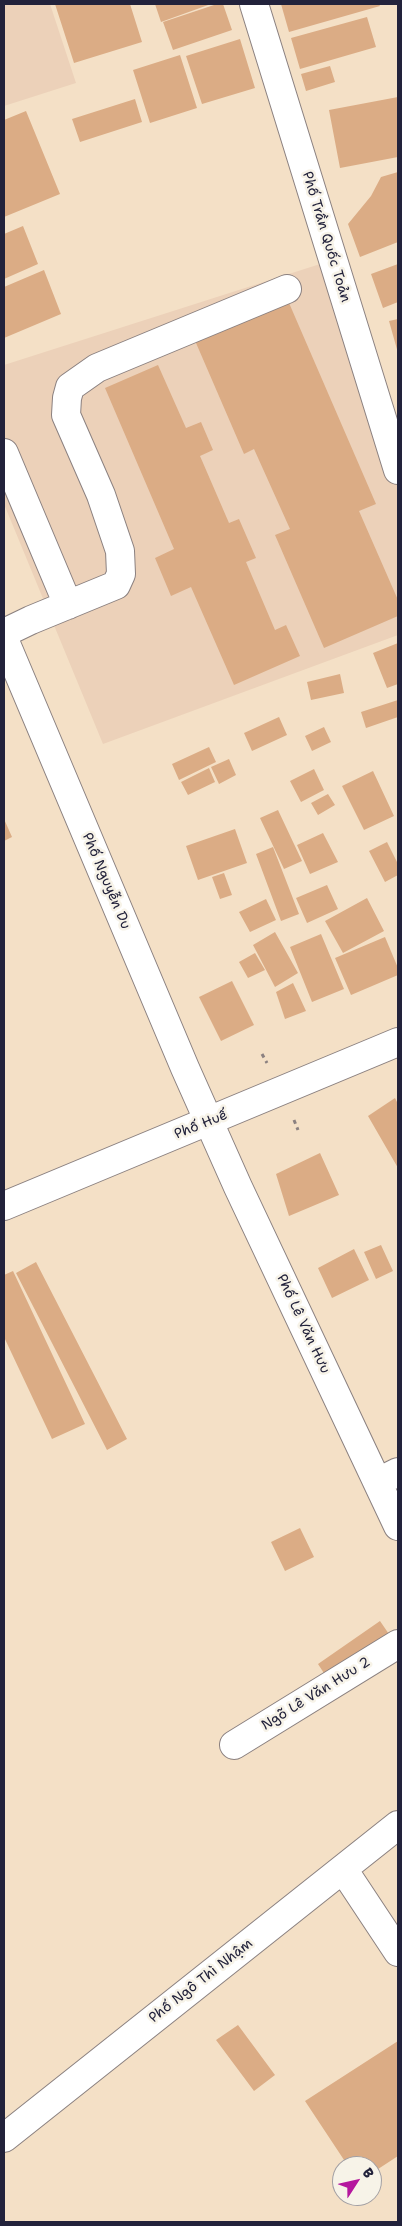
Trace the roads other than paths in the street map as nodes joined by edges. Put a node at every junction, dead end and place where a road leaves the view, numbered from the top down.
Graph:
1 (254, 4) edge
2 (287, 289) dead end
3 (4, 453) edge
4 (398, 470) edge
5 (68, 605) junction
6 (4, 633) edge
7 (4, 639) edge
8 (398, 1042) edge
9 (209, 1122) junction
10 (4, 1206) edge
11 (388, 1477) edge
12 (398, 1526) edge
13 (398, 1644) edge
14 (234, 1745) dead end
15 (398, 1825) edge
16 (343, 1869) junction
17 (398, 1952) edge
18 (4, 2138) edge

1 - 4 street, Phố Trần Quốc Toản
2 - 5 street
3 - 5 street
5 - 6 street
7 - 9 street, Phố Nguyễn Du
8 - 9 street, Phố Huế
9 - 10 street, Phố Huế
9 - 11 street, Phố Lê Văn Hưu
11 - 12 street, Phố Lê Văn Hưu
13 - 14 street, Ngõ Lê Văn Hưu 2
15 - 16 street, Phố Ngô Thì Nhậm
16 - 17 street
16 - 18 street, Phố Ngô Thì Nhậm

